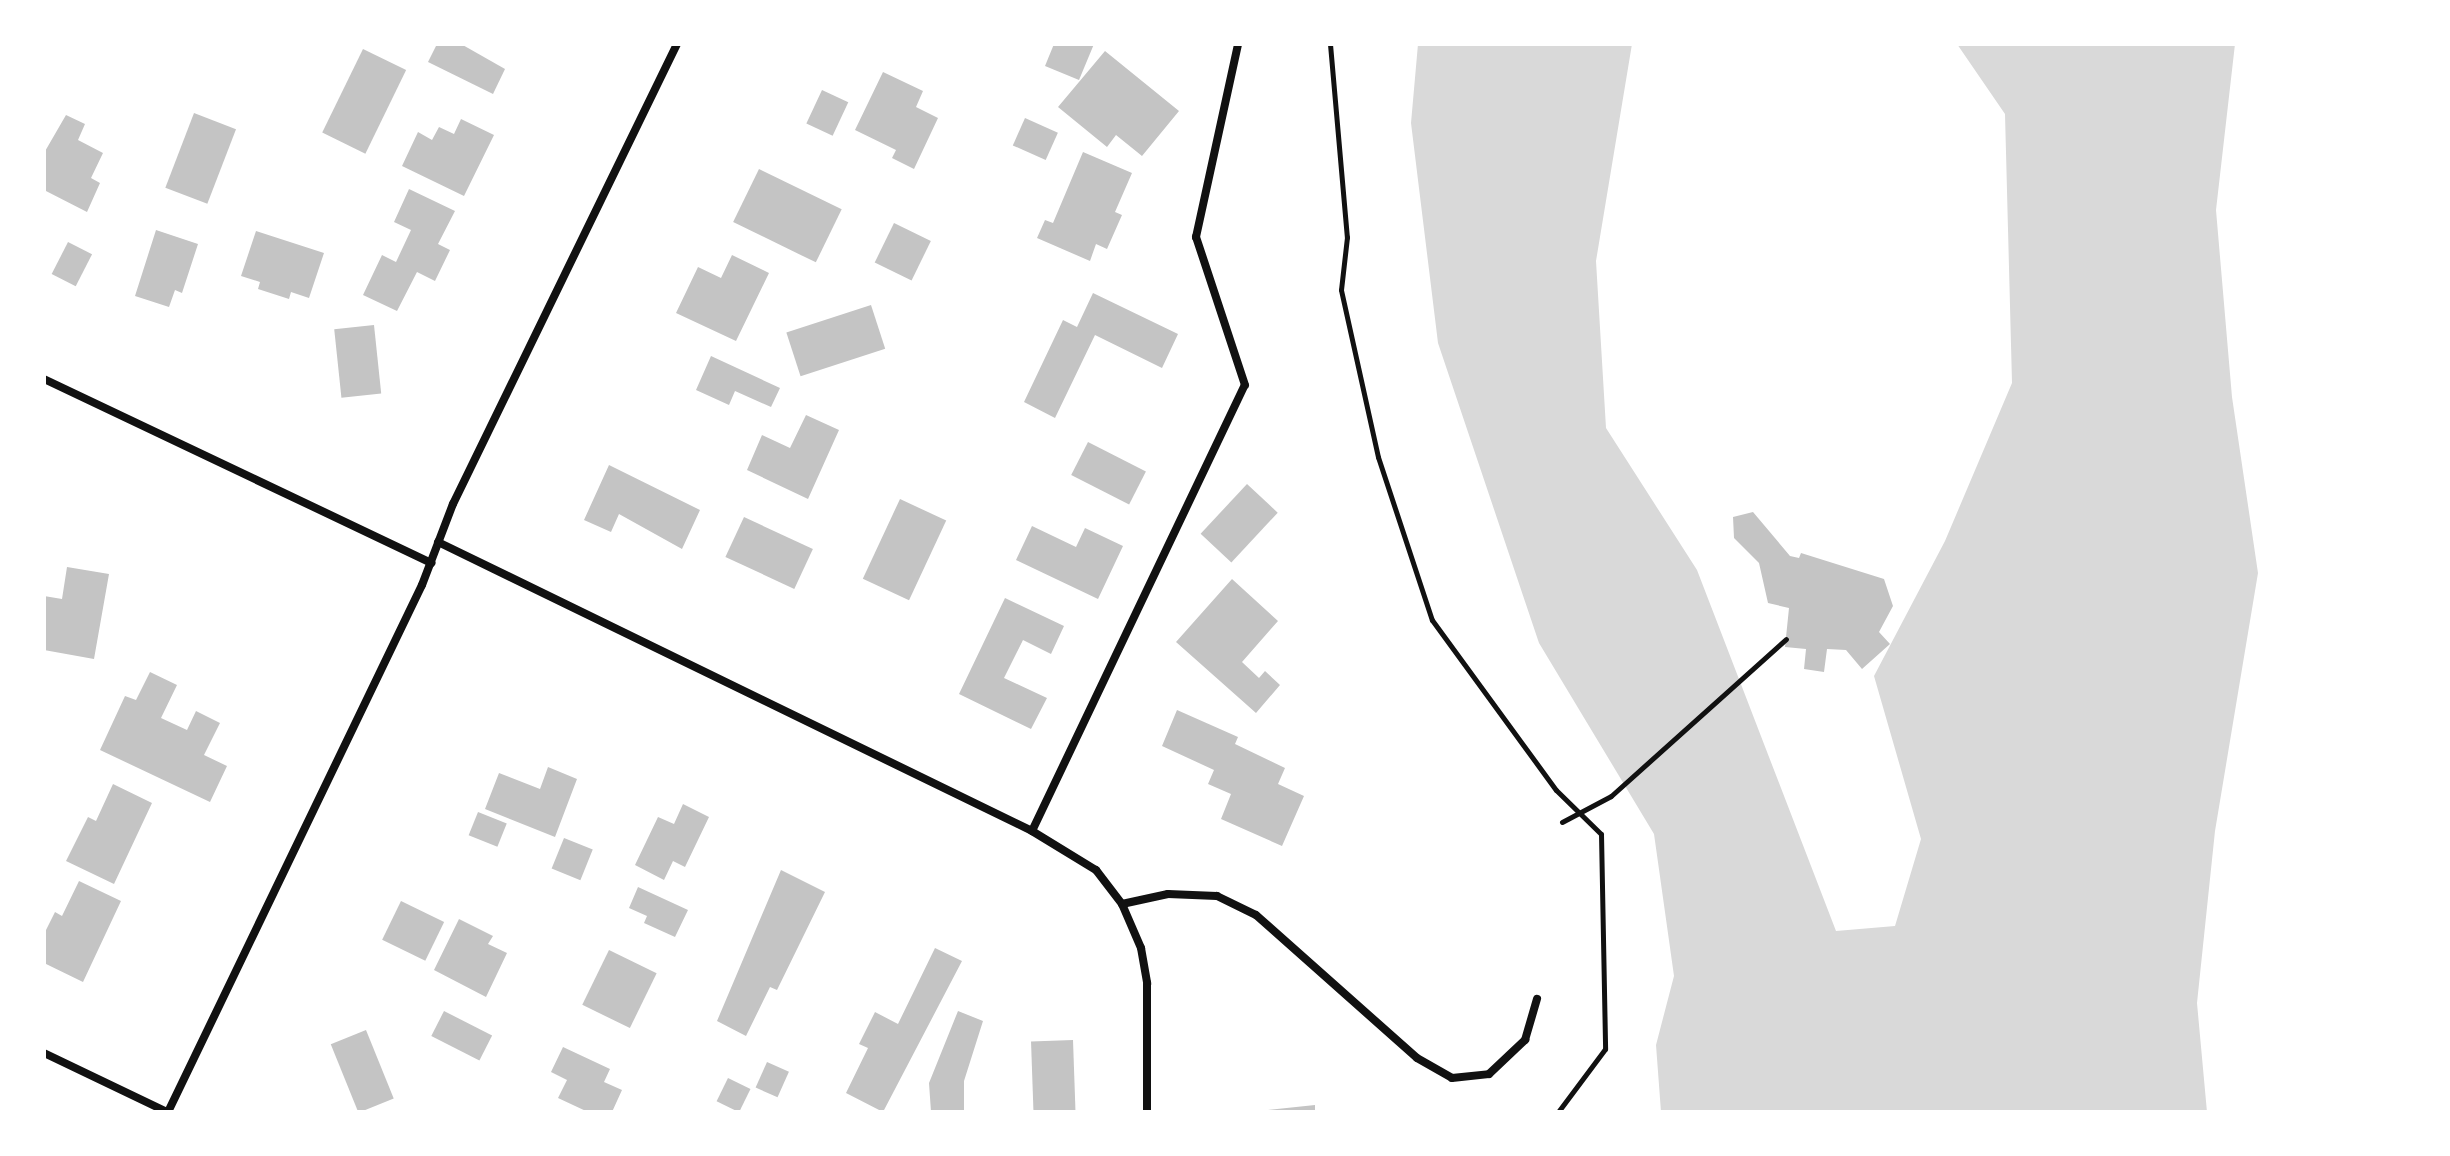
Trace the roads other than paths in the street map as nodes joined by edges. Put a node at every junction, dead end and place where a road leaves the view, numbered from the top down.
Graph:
1 (677, 44) edge
2 (1238, 44) edge
3 (44, 379) edge
4 (438, 542) junction
5 (431, 563) junction
6 (1032, 831) junction
7 (1122, 904) junction
8 (1537, 999) dead end
9 (44, 1053) edge
10 (168, 1112) edge
11 (1147, 1112) edge

1 - 4 street
2 - 6 street
3 - 5 street
4 - 5 street
4 - 6 street
5 - 10 street
6 - 7 street
7 - 8 street
7 - 11 street
9 - 10 street

